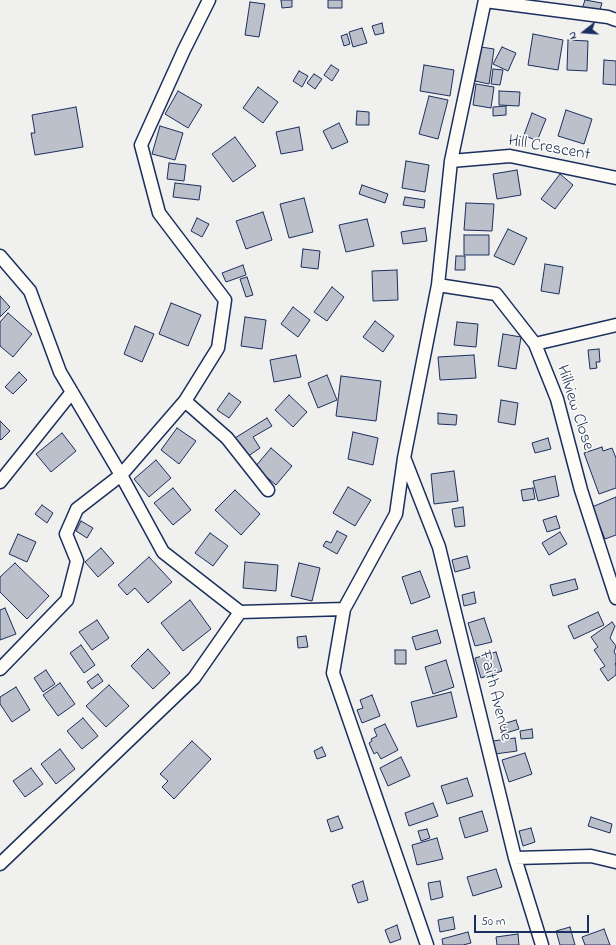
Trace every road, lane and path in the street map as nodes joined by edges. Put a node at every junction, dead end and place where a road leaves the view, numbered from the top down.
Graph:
1 (209, 0) edge
2 (485, 1) edge
3 (616, 20) edge
4 (451, 161) junction
5 (616, 178) edge
6 (0, 256) edge
7 (438, 285) junction
8 (616, 325) edge
9 (535, 344) junction
10 (72, 392) junction
11 (186, 401) junction
12 (404, 458) junction
13 (122, 475) junction
14 (1, 479) edge
15 (268, 490) dead end
16 (616, 598) edge
17 (344, 609) junction
18 (240, 612) junction
19 (0, 668) edge
20 (516, 858) junction
21 (616, 862) edge
22 (0, 864) edge
23 (427, 945) edge
24 (542, 945) edge

1 - 11 street
2 - 3 street
2 - 4 street
4 - 5 street, Hill Crescent
4 - 7 street
6 - 10 street
7 - 9 street, Hillview Close
7 - 12 street
8 - 9 street
9 - 16 street, Hillview Close
10 - 13 street
10 - 14 street
11 - 13 street
11 - 15 street
12 - 17 street
12 - 20 street, Faith Avenue
13 - 18 street
13 - 19 street
17 - 18 street
17 - 23 street
18 - 22 street
20 - 21 street
20 - 24 street, Faith Avenue

